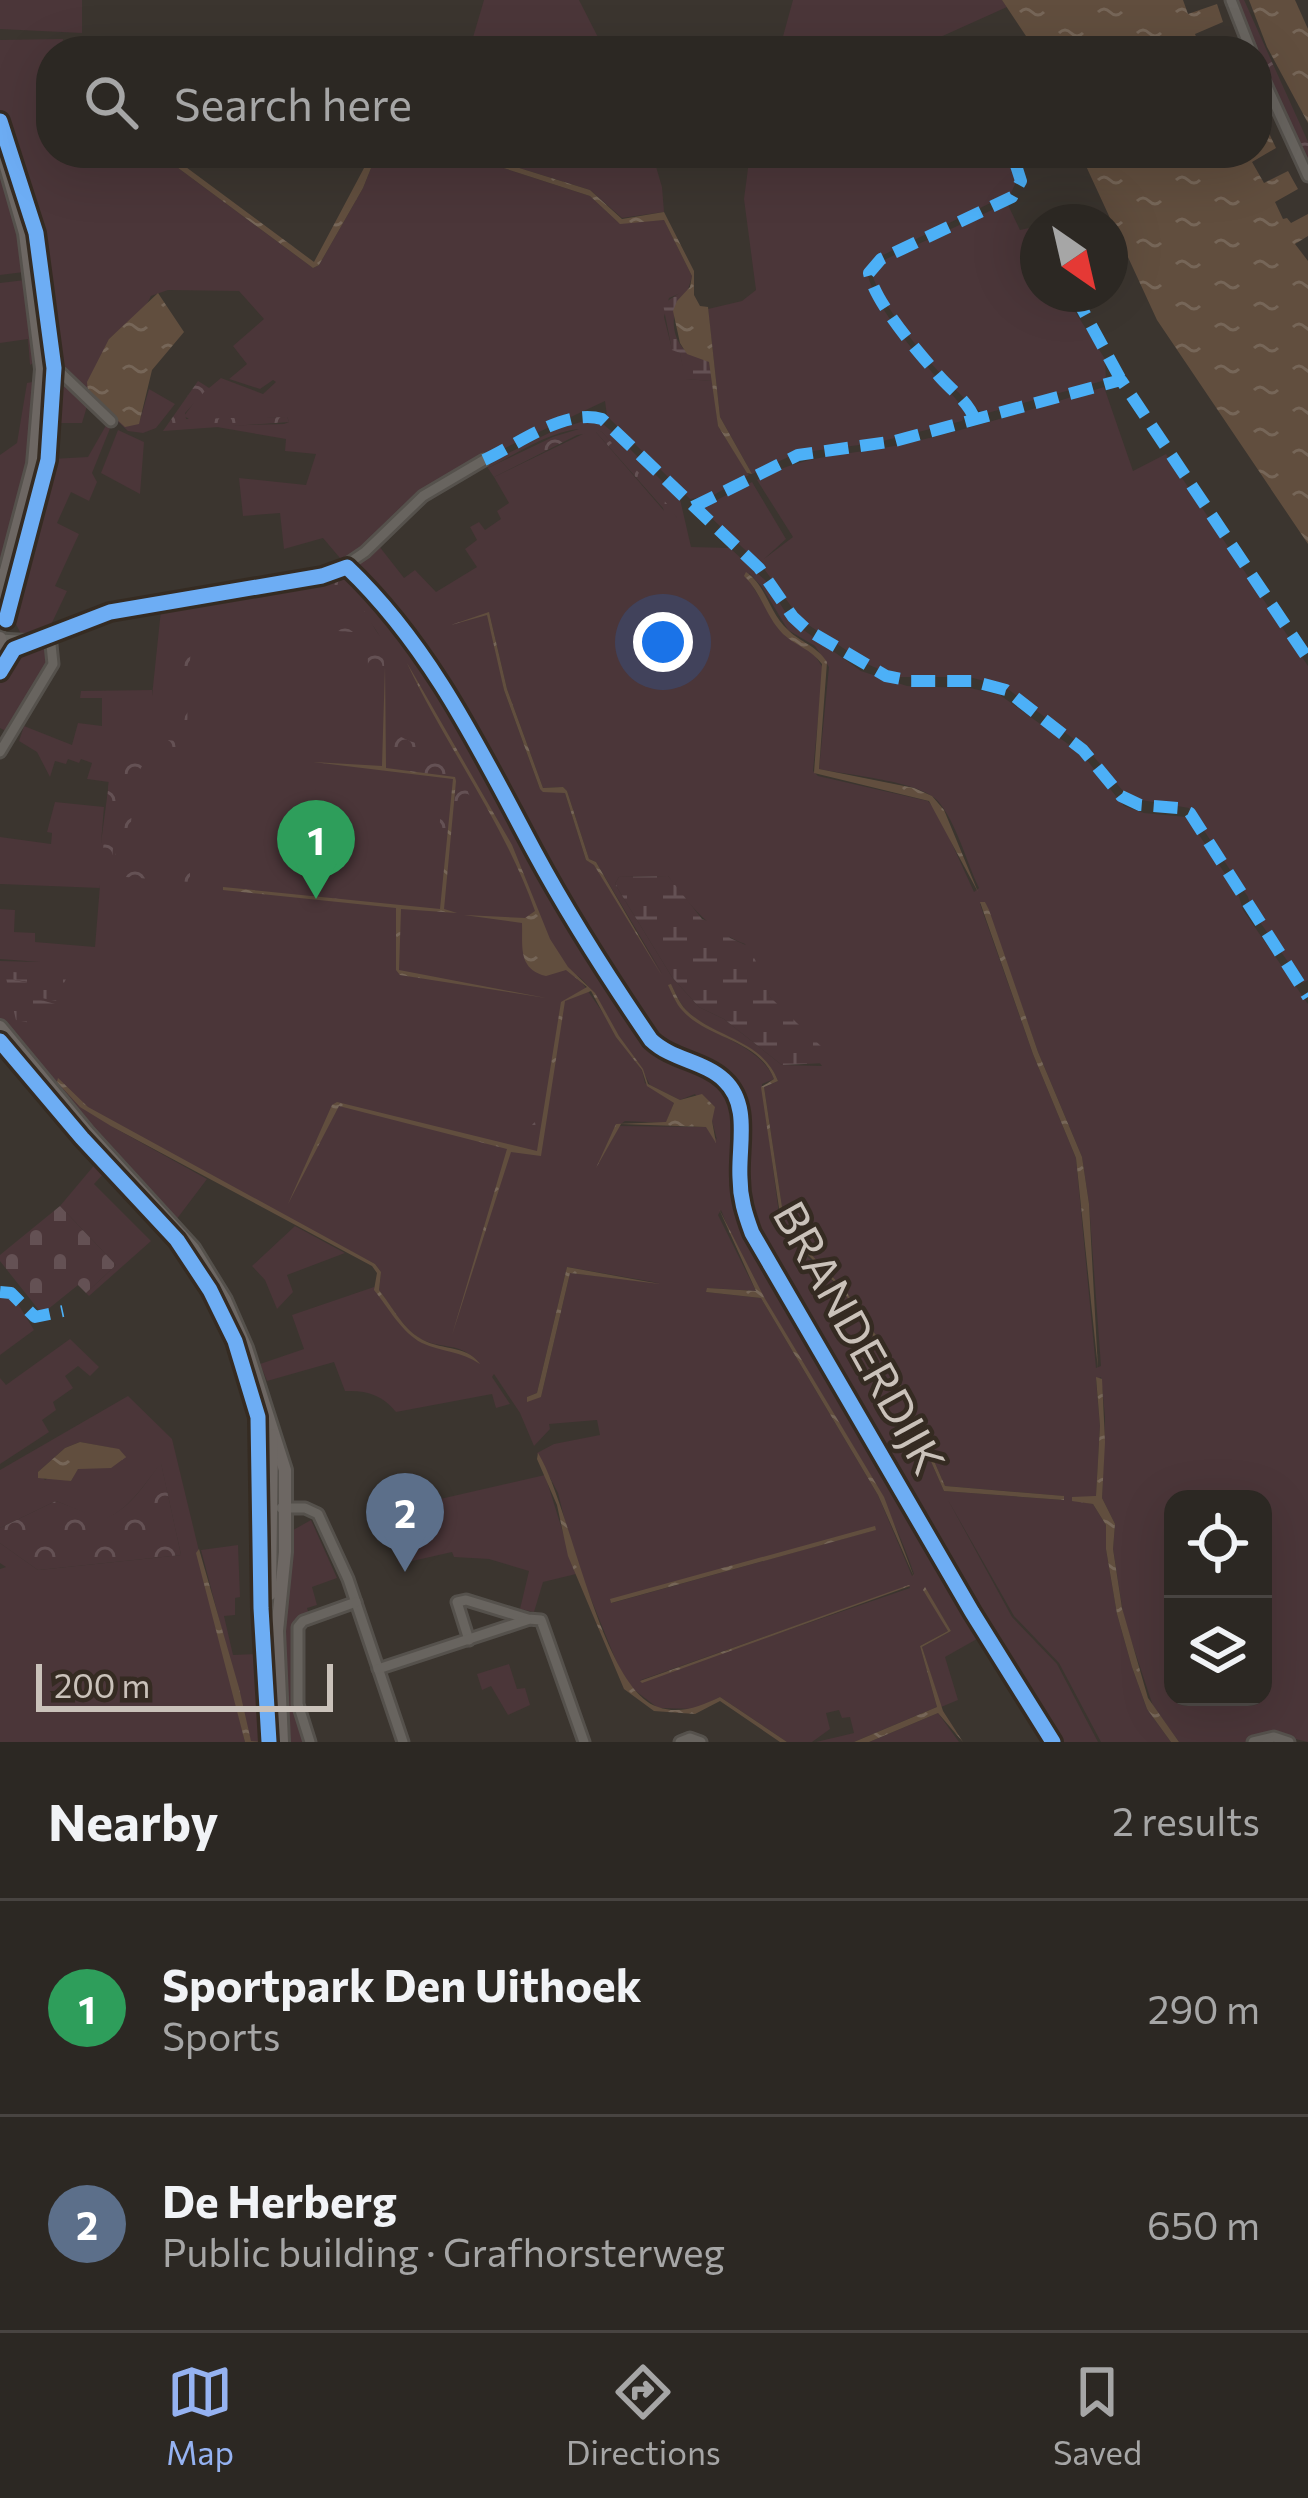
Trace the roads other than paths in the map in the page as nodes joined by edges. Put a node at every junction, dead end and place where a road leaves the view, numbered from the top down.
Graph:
1 (1231, 0) edge
2 (1245, 36) edge
3 (1272, 98) edge
4 (0, 146) edge
5 (2, 163) edge
6 (1308, 176) edge
7 (42, 369) junction
8 (111, 422) dead end
9 (484, 460) dead end
10 (2, 575) edge
11 (0, 593) edge
12 (50, 635) junction
13 (0, 643) edge
14 (0, 752) edge
15 (0, 1027) edge
16 (279, 1508) junction
17 (356, 1602) junction
18 (528, 1619) junction
19 (979, 1621) dead end
20 (470, 1640) junction
21 (378, 1670) junction
22 (282, 1742) edge
23 (310, 1742) edge
24 (403, 1742) edge
25 (584, 1742) edge
26 (1053, 1742) edge
27 (1252, 1742) edge
28 (1289, 1742) edge

1 - 2 street
3 - 6 street
4 - 5 main road
5 - 7 main road
7 - 8 street
7 - 10 main road
9 - 12 street
10 - 11 main road
12 - 13 street
12 - 14 street
15 - 16 main road
16 - 17 street
16 - 22 main road
17 - 21 street
17 - 23 street
18 - 20 street
18 - 20 street
18 - 25 street
19 - 26 street
20 - 21 street
21 - 24 street
27 - 28 street

